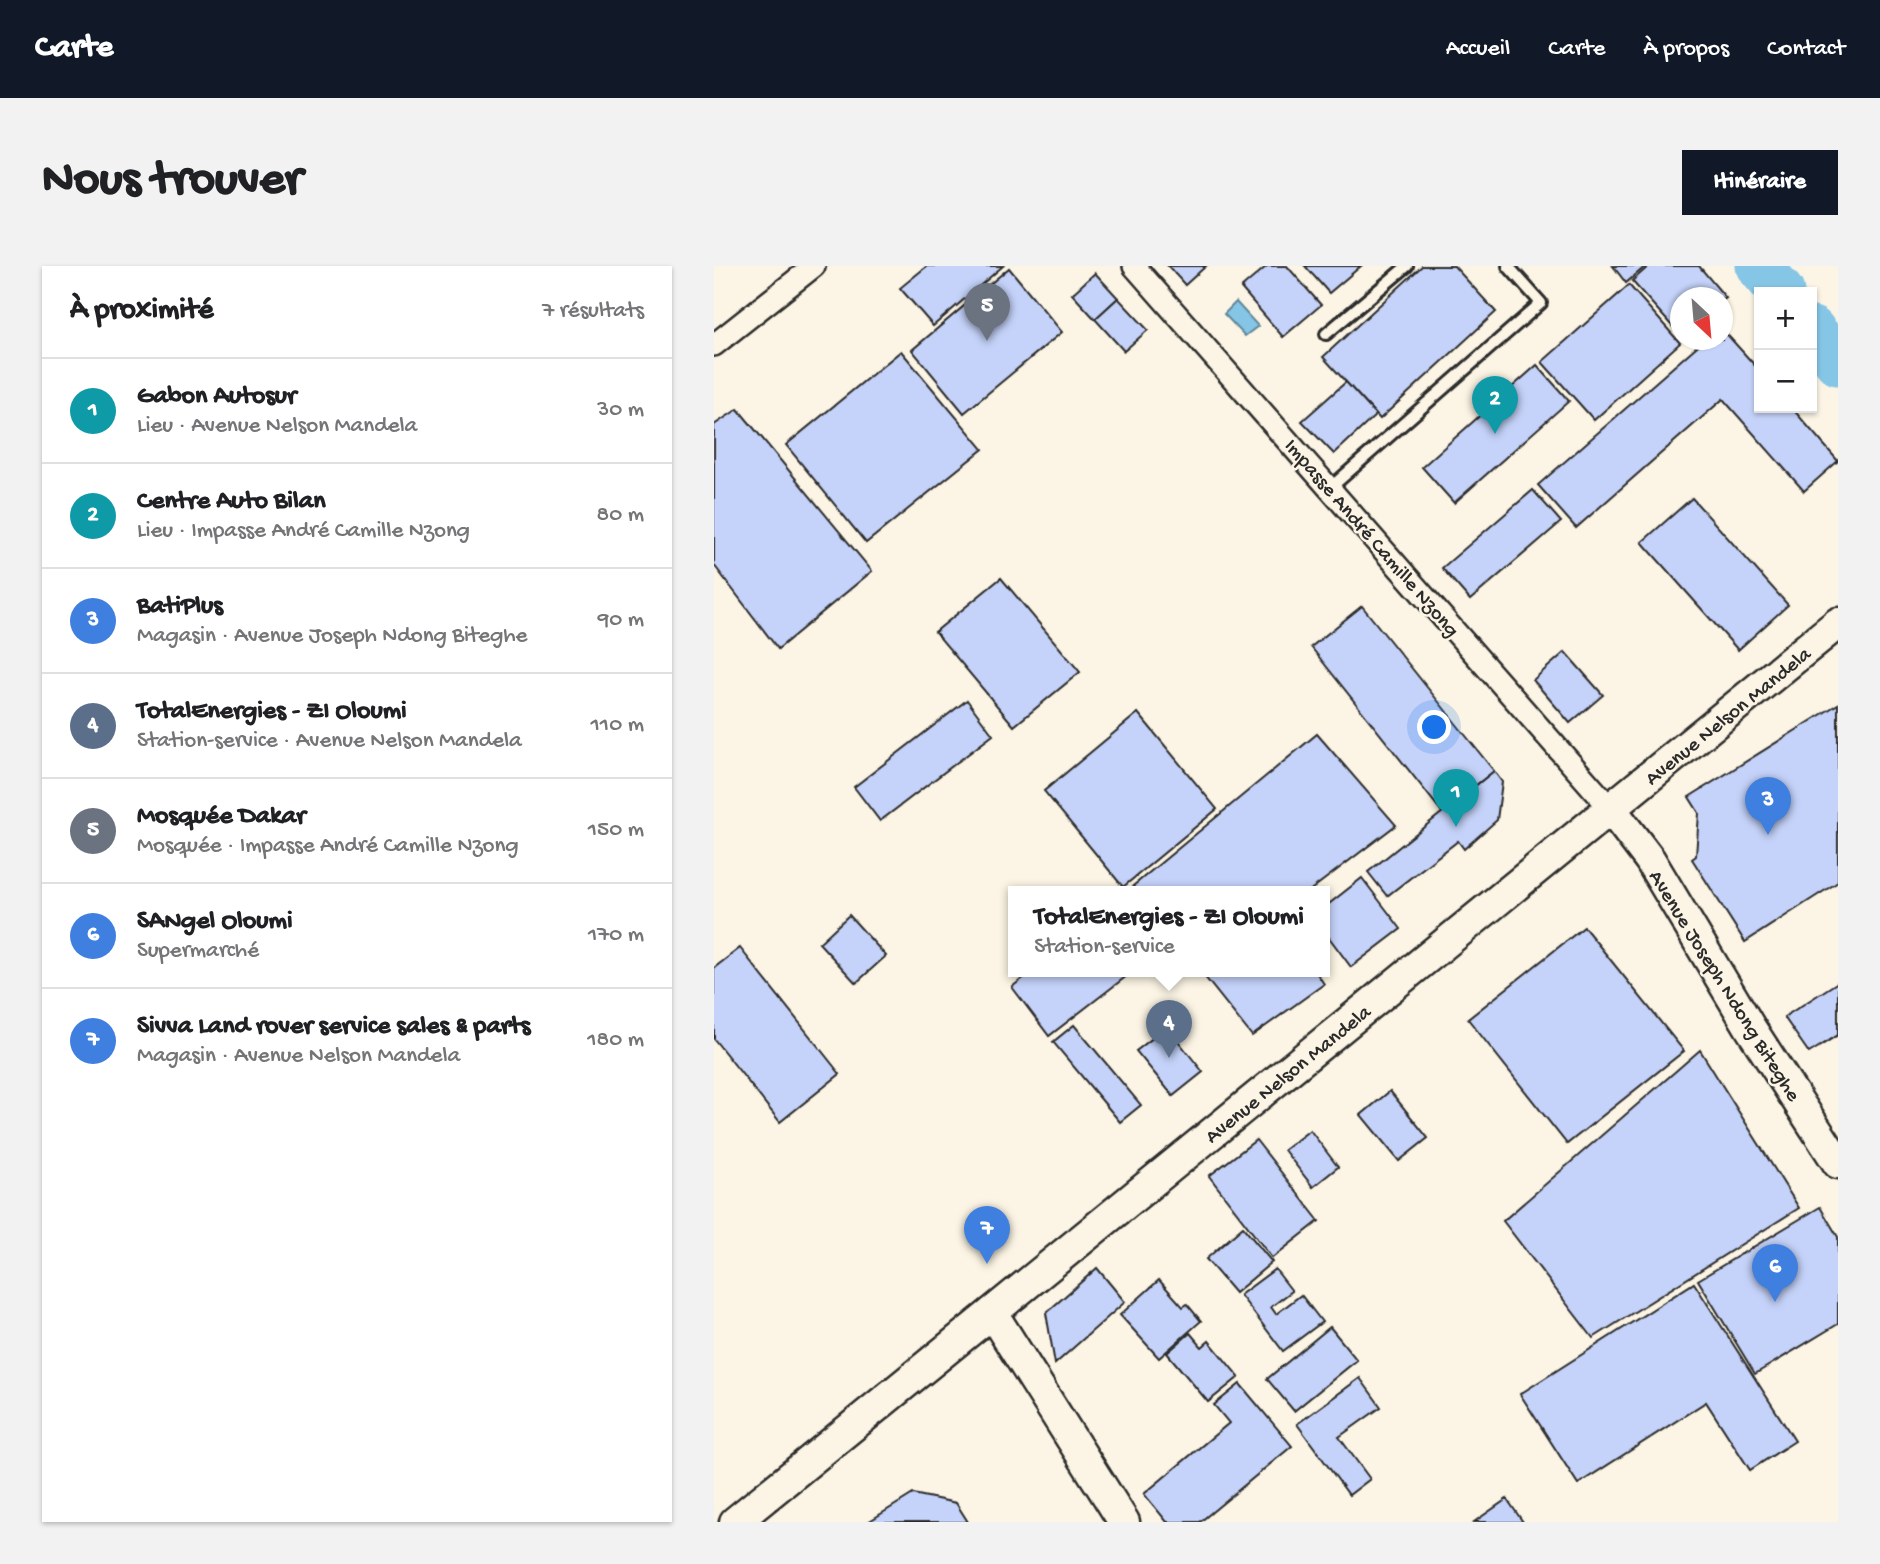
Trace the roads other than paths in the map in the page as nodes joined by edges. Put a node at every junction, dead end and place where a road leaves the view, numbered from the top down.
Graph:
1 (814, 266) edge
2 (1134, 266) edge
3 (1407, 266) edge
4 (1508, 266) edge
5 (1326, 334) dead end
6 (714, 345) edge
7 (1331, 488) junction
8 (1838, 623) edge
9 (1611, 809) junction
10 (1838, 1163) edge
11 (992, 1313) junction
12 (735, 1522) edge
13 (1124, 1522) edge

1 - 6 street
2 - 7 street, Impasse André Camille Nzong
3 - 5 lane
4 - 7 lane
7 - 9 street, Impasse André Camille Nzong
8 - 9 main road, Avenue Nelson Mandela
9 - 10 main road, Avenue Joseph Ndong Biteghe
9 - 11 main road, Avenue Nelson Mandela
11 - 12 main road, Avenue Nelson Mandela
11 - 13 main road

